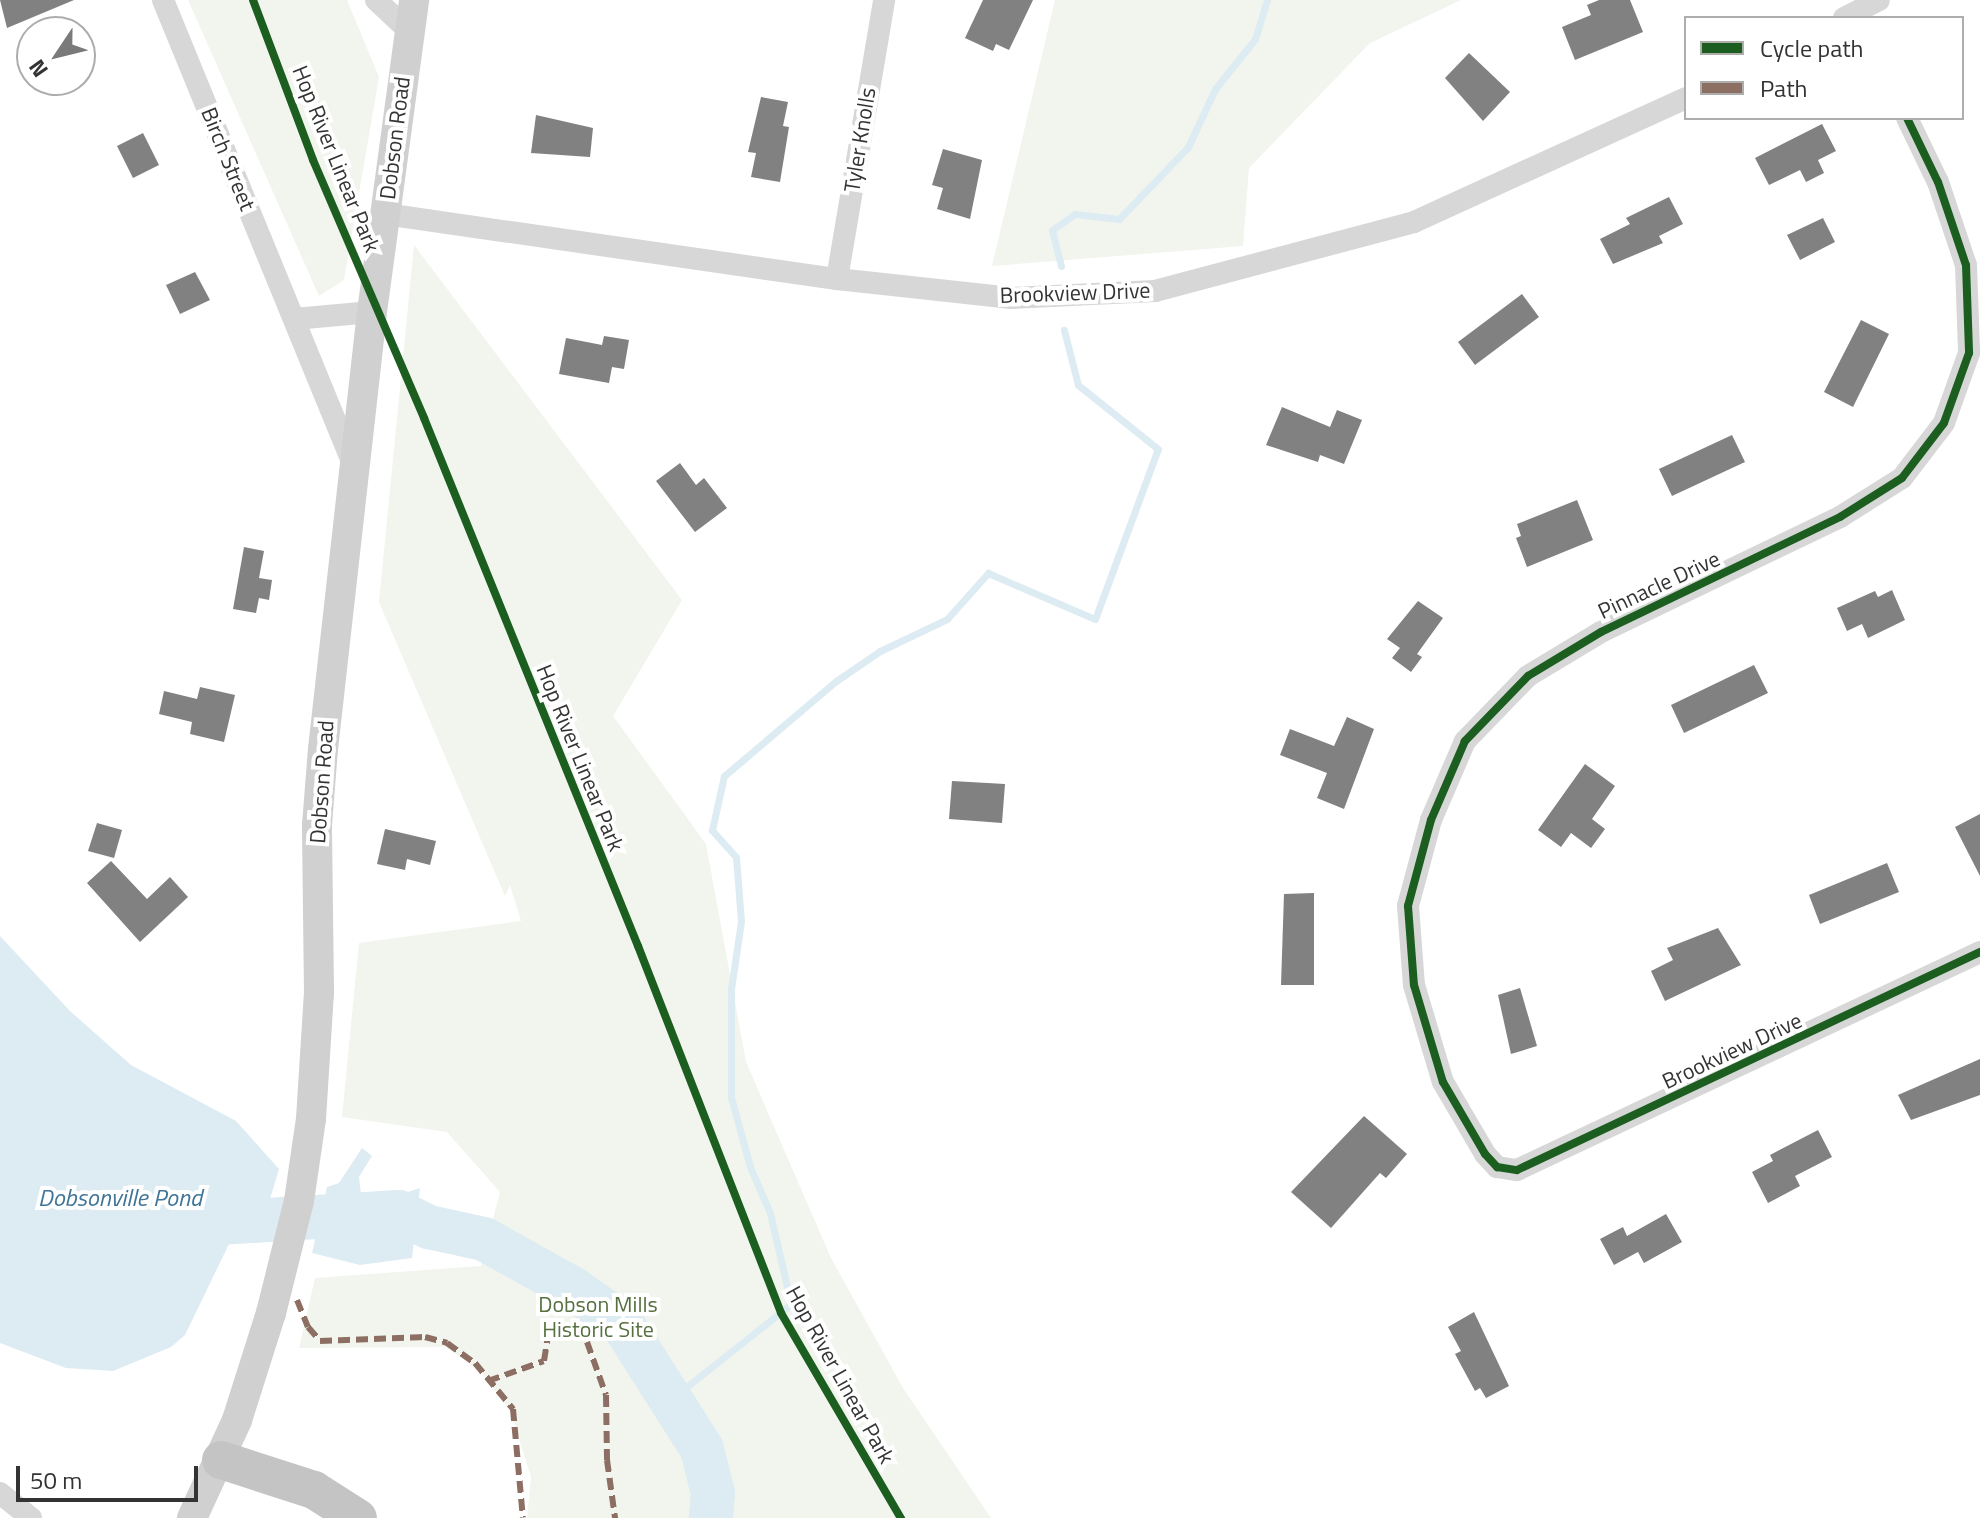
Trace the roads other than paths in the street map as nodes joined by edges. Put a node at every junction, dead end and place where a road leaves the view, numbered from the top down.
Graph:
1 (163, 0) edge
2 (376, 0) edge
3 (414, 0) edge
4 (884, 0) edge
5 (1879, 0) edge
6 (1852, 16) edge
7 (409, 31) junction
8 (1684, 99) edge
9 (1908, 120) edge
10 (385, 214) junction
11 (837, 279) junction
12 (372, 312) junction
13 (294, 319) junction
14 (353, 465) junction
15 (1980, 952) edge
16 (1497, 1167) joint
17 (221, 1460) junction
18 (0, 1493) edge
19 (31, 1518) edge
20 (192, 1518) edge
21 (358, 1518) edge

1 - 13 street, Birch Street
2 - 7 street
3 - 7 street, Dobson Road
4 - 11 street, Tyler Knolls
5 - 6 street
7 - 10 street, Dobson Road
8 - 11 street, Brookview Drive
9 - 16 street, Pinnacle Drive
10 - 11 street, Brookview Drive
10 - 12 street, Dobson Road
12 - 13 street
12 - 14 street, Dobson Road
13 - 14 street, Birch Street
14 - 17 street, Dobson Road
15 - 16 street, Brookview Drive
17 - 20 street, Dobson Road
17 - 21 highway
18 - 19 street

